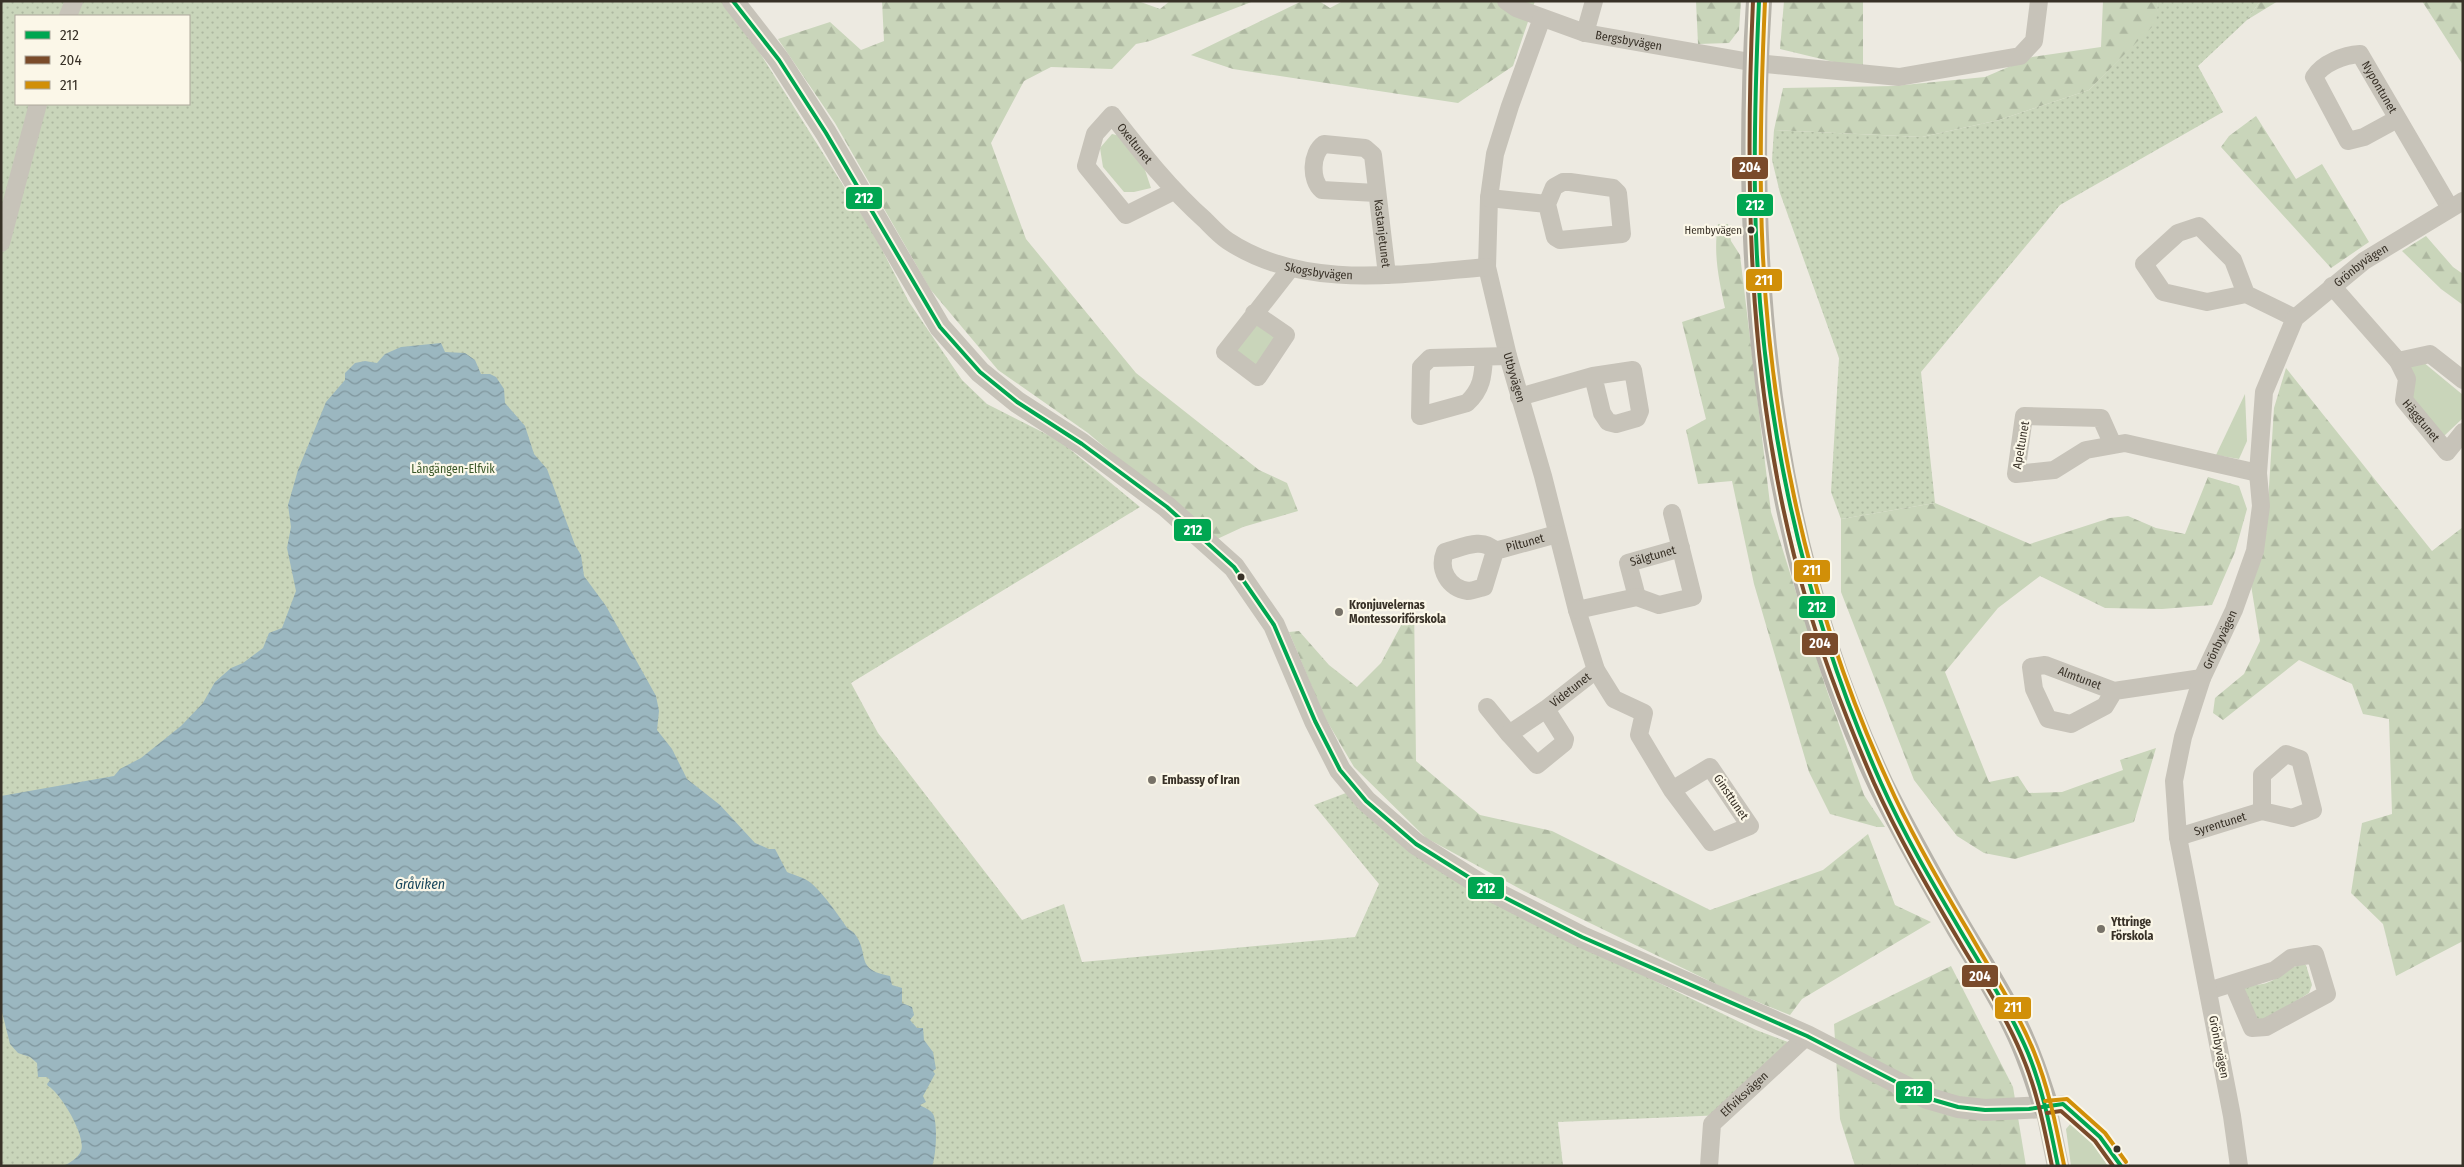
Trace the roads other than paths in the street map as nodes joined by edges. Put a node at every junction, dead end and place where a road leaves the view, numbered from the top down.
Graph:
1 (74, 1) edge
2 (732, 1) edge
3 (1506, 1) edge
4 (1594, 1) edge
5 (1759, 1) edge
6 (2039, 1) edge
7 (68, 15) edge
8 (1542, 18) junction
9 (1585, 33) junction
10 (1756, 63) junction
11 (38, 105) edge
12 (2397, 119) junction
13 (1174, 191) junction
14 (1376, 193) dead end
15 (1489, 198) junction
16 (1547, 204) junction
17 (2456, 204) edge
18 (1, 243) edge
19 (1487, 267) junction
20 (1290, 269) junction
21 (1387, 275) junction
22 (2332, 286) junction
23 (2246, 294) junction
24 (1254, 313) dead end
25 (2295, 318) junction
26 (1508, 356) junction
27 (1484, 357) dead end
28 (2398, 361) junction
29 (1593, 376) dead end
30 (2463, 380) edge
31 (1519, 397) junction
32 (2463, 432) edge
33 (2114, 445) junction
34 (2258, 474) junction
35 (1672, 513) dead end
36 (1557, 534) junction
37 (1682, 548) junction
38 (1495, 551) dead end
39 (1637, 597) junction
40 (1577, 610) junction
41 (1596, 670) junction
42 (2202, 678) junction
43 (2114, 691) junction
44 (1486, 707) dead end
45 (1546, 709) junction
46 (1644, 713) joint
47 (1509, 734) junction
48 (1672, 790) junction
49 (2262, 811) dead end
50 (2178, 837) junction
51 (2233, 984) junction
52 (2208, 991) junction
53 (1807, 1036) junction
54 (2046, 1107) junction
55 (1709, 1166) edge
56 (2058, 1166) edge
57 (2121, 1166) edge
58 (2239, 1166) edge

1 - 7 street
2 - 53 street
3 - 8 street, Bergsbyvägen
4 - 9 street
5 - 10 main road
6 - 10 street
8 - 9 street, Bergsbyvägen
8 - 15 street, Utbyvägen
9 - 10 street, Bergsbyvägen
10 - 54 main road
11 - 18 street
12 - 12 street, Nypontunet
12 - 17 street, Nypontunet
13 - 13 street, Oxeltunet
13 - 20 street, Skogsbyvägen
14 - 21 street, Kastanjetunet
15 - 16 street
15 - 19 street, Utbyvägen
16 - 16 street
17 - 22 street, Grönbyvägen
19 - 21 street, Skogsbyvägen
19 - 26 street, Utbyvägen
20 - 21 street, Skogsbyvägen
20 - 24 street
22 - 25 street, Grönbyvägen
22 - 28 street, Häggtunet
23 - 23 street
23 - 25 street
25 - 34 street, Grönbyvägen
26 - 27 street
26 - 31 street, Utbyvägen
28 - 30 street
28 - 32 street, Häggtunet
29 - 31 street
31 - 36 street, Utbyvägen
33 - 33 street, Apeltunet
33 - 34 street, Apeltunet
34 - 42 street, Grönbyvägen
35 - 37 street, Sälgtunet
36 - 38 street, Piltunet
36 - 40 street, Utbyvägen
37 - 39 street, Sälgtunet
37 - 39 street, Sälgtunet
39 - 40 street
40 - 41 street, Utbyvägen
41 - 45 street, Videtunet
41 - 46 street, Utbyvägen
42 - 43 street, Almtunet
42 - 50 street, Grönbyvägen
43 - 43 street, Almtunet
44 - 47 street, Videtunet
45 - 47 street, Videtunet
45 - 47 street, Videtunet
46 - 48 street, Ginsttunet
48 - 48 street, Ginsttunet
49 - 50 street, Syrentunet
50 - 52 street, Grönbyvägen
51 - 51 street
51 - 52 street
52 - 58 street, Grönbyvägen
53 - 54 street
53 - 55 street, Elfviksvägen
54 - 56 street
54 - 57 street

